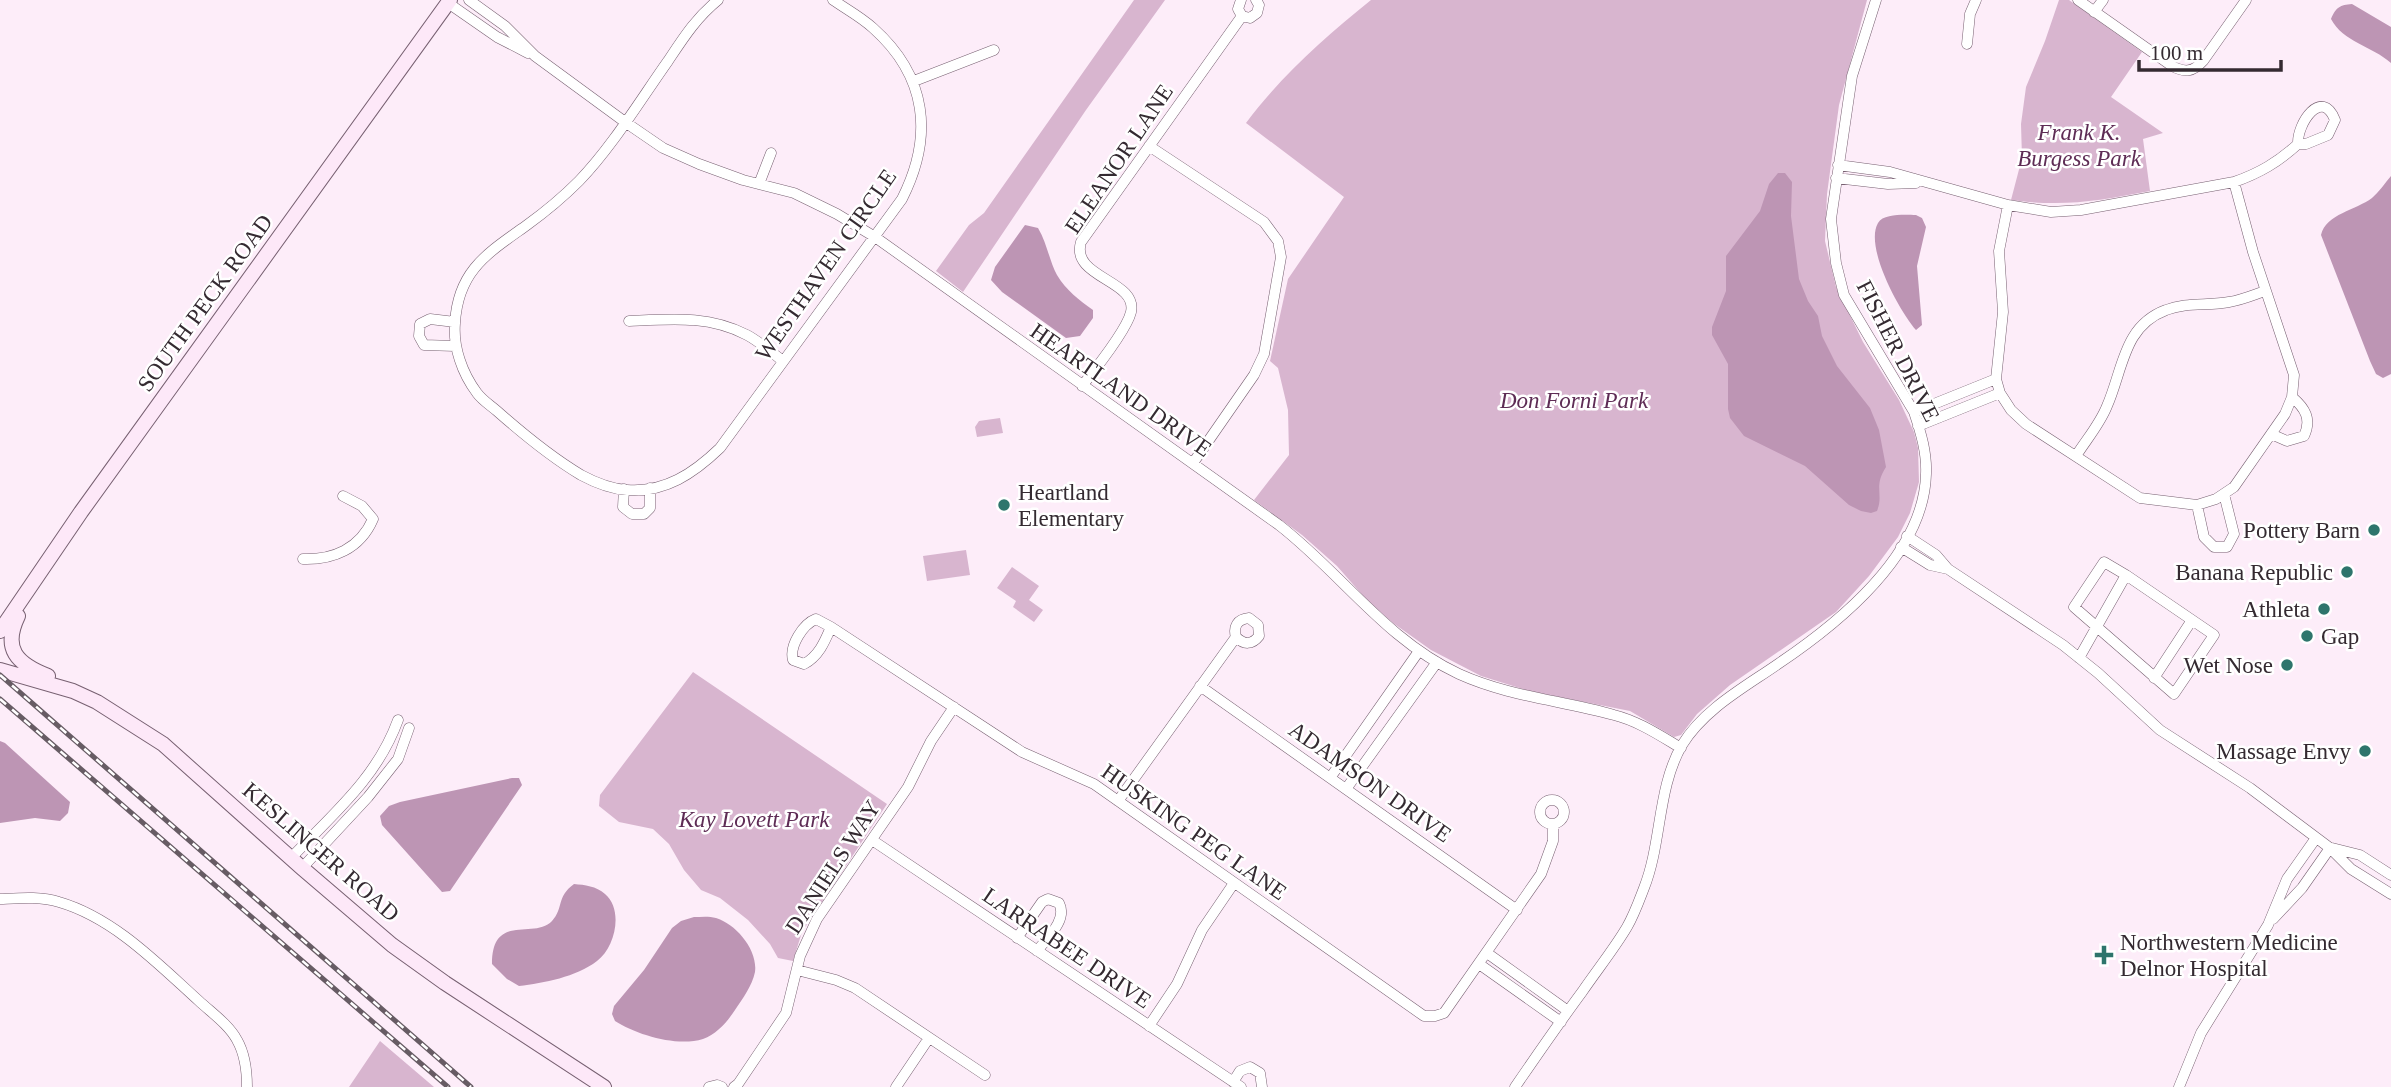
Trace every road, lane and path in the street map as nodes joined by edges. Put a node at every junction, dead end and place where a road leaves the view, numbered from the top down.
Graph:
1 (469, 0) edge
2 (833, 0) edge
3 (1241, 0) edge
4 (1256, 0) edge
5 (1876, 0) edge
6 (1976, 0) edge
7 (2078, 0) edge
8 (2103, 0) edge
9 (2246, 0) edge
10 (449, 1) edge
11 (712, 2) edge
12 (2094, 12) junction
13 (1242, 16) junction
14 (1967, 44) dead end
15 (994, 50) dead end
16 (535, 56) junction
17 (914, 81) junction
18 (625, 122) junction
19 (2298, 144) dead end
20 (1149, 146) junction
21 (771, 153) dead end
22 (1838, 165) junction
23 (1836, 178) junction
24 (1928, 182) junction
25 (2234, 182) junction
26 (759, 184) junction
27 (2008, 205) junction
28 (874, 237) junction
29 (2265, 290) junction
30 (629, 321) dead end
31 (455, 322) junction
32 (455, 346) junction
33 (783, 361) junction
34 (1996, 379) junction
35 (1082, 386) junction
36 (2000, 393) junction
37 (2292, 397) junction
38 (1914, 412) junction
39 (1919, 426) junction
40 (2271, 434) junction
41 (2076, 456) junction
42 (1193, 463) junction
43 (650, 488) junction
44 (624, 489) junction
45 (2224, 494) junction
46 (343, 496) dead end
47 (2197, 505) junction
48 (1907, 536) junction
49 (1900, 547) junction
50 (303, 559) dead end
51 (1948, 569) junction
52 (2126, 575) junction
53 (34, 584) junction
54 (2192, 620) junction
55 (831, 627) junction
56 (2095, 628) junction
57 (0, 631) edge
58 (1236, 637) dead end
59 (1419, 651) junction
60 (2079, 657) junction
61 (1437, 662) junction
62 (0, 670) edge
63 (2154, 678) junction
64 (1200, 686) junction
65 (73, 691) junction
66 (954, 707) junction
67 (398, 720) dead end
68 (409, 728) dead end
69 (1681, 748) junction
70 (1330, 778) junction
71 (1346, 789) junction
72 (1118, 801) junction
73 (1553, 824) dead end
74 (2316, 838) junction
75 (872, 841) junction
76 (2330, 848) junction
77 (297, 863) junction
78 (2391, 875) edge
79 (1234, 883) junction
80 (2391, 894) edge
81 (0, 899) edge
82 (1517, 910) junction
83 (2268, 925) junction
84 (1017, 938) junction
85 (1037, 951) junction
86 (1487, 953) junction
87 (1479, 964) junction
88 (797, 970) junction
89 (1568, 1011) junction
90 (1560, 1022) junction
91 (1149, 1026) junction
92 (929, 1038) junction
93 (985, 1075) dead end
94 (1237, 1084) edge
95 (247, 1087) edge
96 (604, 1087) edge
97 (709, 1087) edge
98 (722, 1087) edge
99 (734, 1087) edge
100 (896, 1087) edge
101 (1262, 1087) edge
102 (1515, 1087) edge
103 (2179, 1087) edge

1 - 16 street, HEARTLAND DRIVE
2 - 17 street, WESTHAVEN CIRCLE
3 - 13 street
4 - 13 street, ELEANOR LANE
5 - 22 street, FISHER DRIVE
6 - 14 street
7 - 12 street
8 - 12 street
9 - 12 street
10 - 16 street, HEARTLAND DRIVE
10 - 53 main road, SOUTH PECK ROAD
11 - 18 street, WESTHAVEN CIRCLE
13 - 20 street, ELEANOR LANE
15 - 17 street
16 - 18 street, HEARTLAND DRIVE
17 - 28 street, WESTHAVEN CIRCLE
18 - 26 street, HEARTLAND DRIVE
18 - 31 street, WESTHAVEN CIRCLE
19 - 25 street
20 - 35 street, ELEANOR LANE
20 - 42 street
21 - 26 street
22 - 23 street, FISHER DRIVE
22 - 24 street
23 - 24 street
23 - 38 street, FISHER DRIVE
24 - 27 street
25 - 27 street
25 - 29 street
26 - 28 street, HEARTLAND DRIVE
27 - 34 street
28 - 33 street, WESTHAVEN CIRCLE
28 - 35 street, HEARTLAND DRIVE
29 - 37 street
29 - 41 street
30 - 33 street
31 - 32 street, WESTHAVEN CIRCLE
31 - 32 street
32 - 44 street, WESTHAVEN CIRCLE
33 - 43 street, WESTHAVEN CIRCLE
34 - 36 street
34 - 38 street
35 - 42 street, HEARTLAND DRIVE
36 - 39 street
36 - 41 street
37 - 40 street
37 - 40 street
38 - 39 street, FISHER DRIVE
39 - 48 street, FISHER DRIVE
40 - 45 street
41 - 47 street
42 - 59 street, HEARTLAND DRIVE
43 - 44 street, WESTHAVEN CIRCLE
43 - 44 street
45 - 47 street
45 - 47 street
46 - 50 street
48 - 49 street, FISHER DRIVE
48 - 51 street
49 - 51 street
49 - 69 street, FISHER DRIVE
51 - 60 street
52 - 54 street
52 - 56 street
52 - 56 street
53 - 57 main road, SOUTH PECK ROAD
53 - 65 main road
54 - 63 street
54 - 63 street
55 - 55 street
55 - 66 street, HUSKING PEG LANE
56 - 60 street
56 - 63 street
58 - 64 street
59 - 61 street, HEARTLAND DRIVE
59 - 70 street
60 - 74 street
61 - 69 street, HEARTLAND DRIVE
61 - 71 street
62 - 65 main road, KESLINGER ROAD
64 - 70 street, ADAMSON DRIVE
64 - 72 street
65 - 77 main road, KESLINGER ROAD
66 - 72 street, HUSKING PEG LANE
66 - 75 street, DANIELS WAY
67 - 77 street
68 - 77 street
69 - 89 street, FISHER DRIVE
70 - 71 street, ADAMSON DRIVE
71 - 82 street, ADAMSON DRIVE
72 - 79 street, HUSKING PEG LANE
73 - 82 street, HUSKING PEG LANE
74 - 76 street
74 - 83 street
75 - 84 street, LARRABEE DRIVE
75 - 88 street, DANIELS WAY
76 - 78 street
76 - 80 street
76 - 83 street
77 - 96 main road, KESLINGER ROAD
79 - 87 street, HUSKING PEG LANE
79 - 91 street
81 - 95 street
82 - 86 street, HUSKING PEG LANE
83 - 103 street
84 - 85 street, LARRABEE DRIVE
84 - 85 street
85 - 91 street, LARRABEE DRIVE
86 - 87 street, HUSKING PEG LANE
86 - 89 street
87 - 90 street
88 - 92 street
88 - 99 street, DANIELS WAY
89 - 90 street, FISHER DRIVE
90 - 102 street, FISHER DRIVE
91 - 94 street, LARRABEE DRIVE
92 - 93 street
92 - 100 street
94 - 101 street
97 - 98 street

